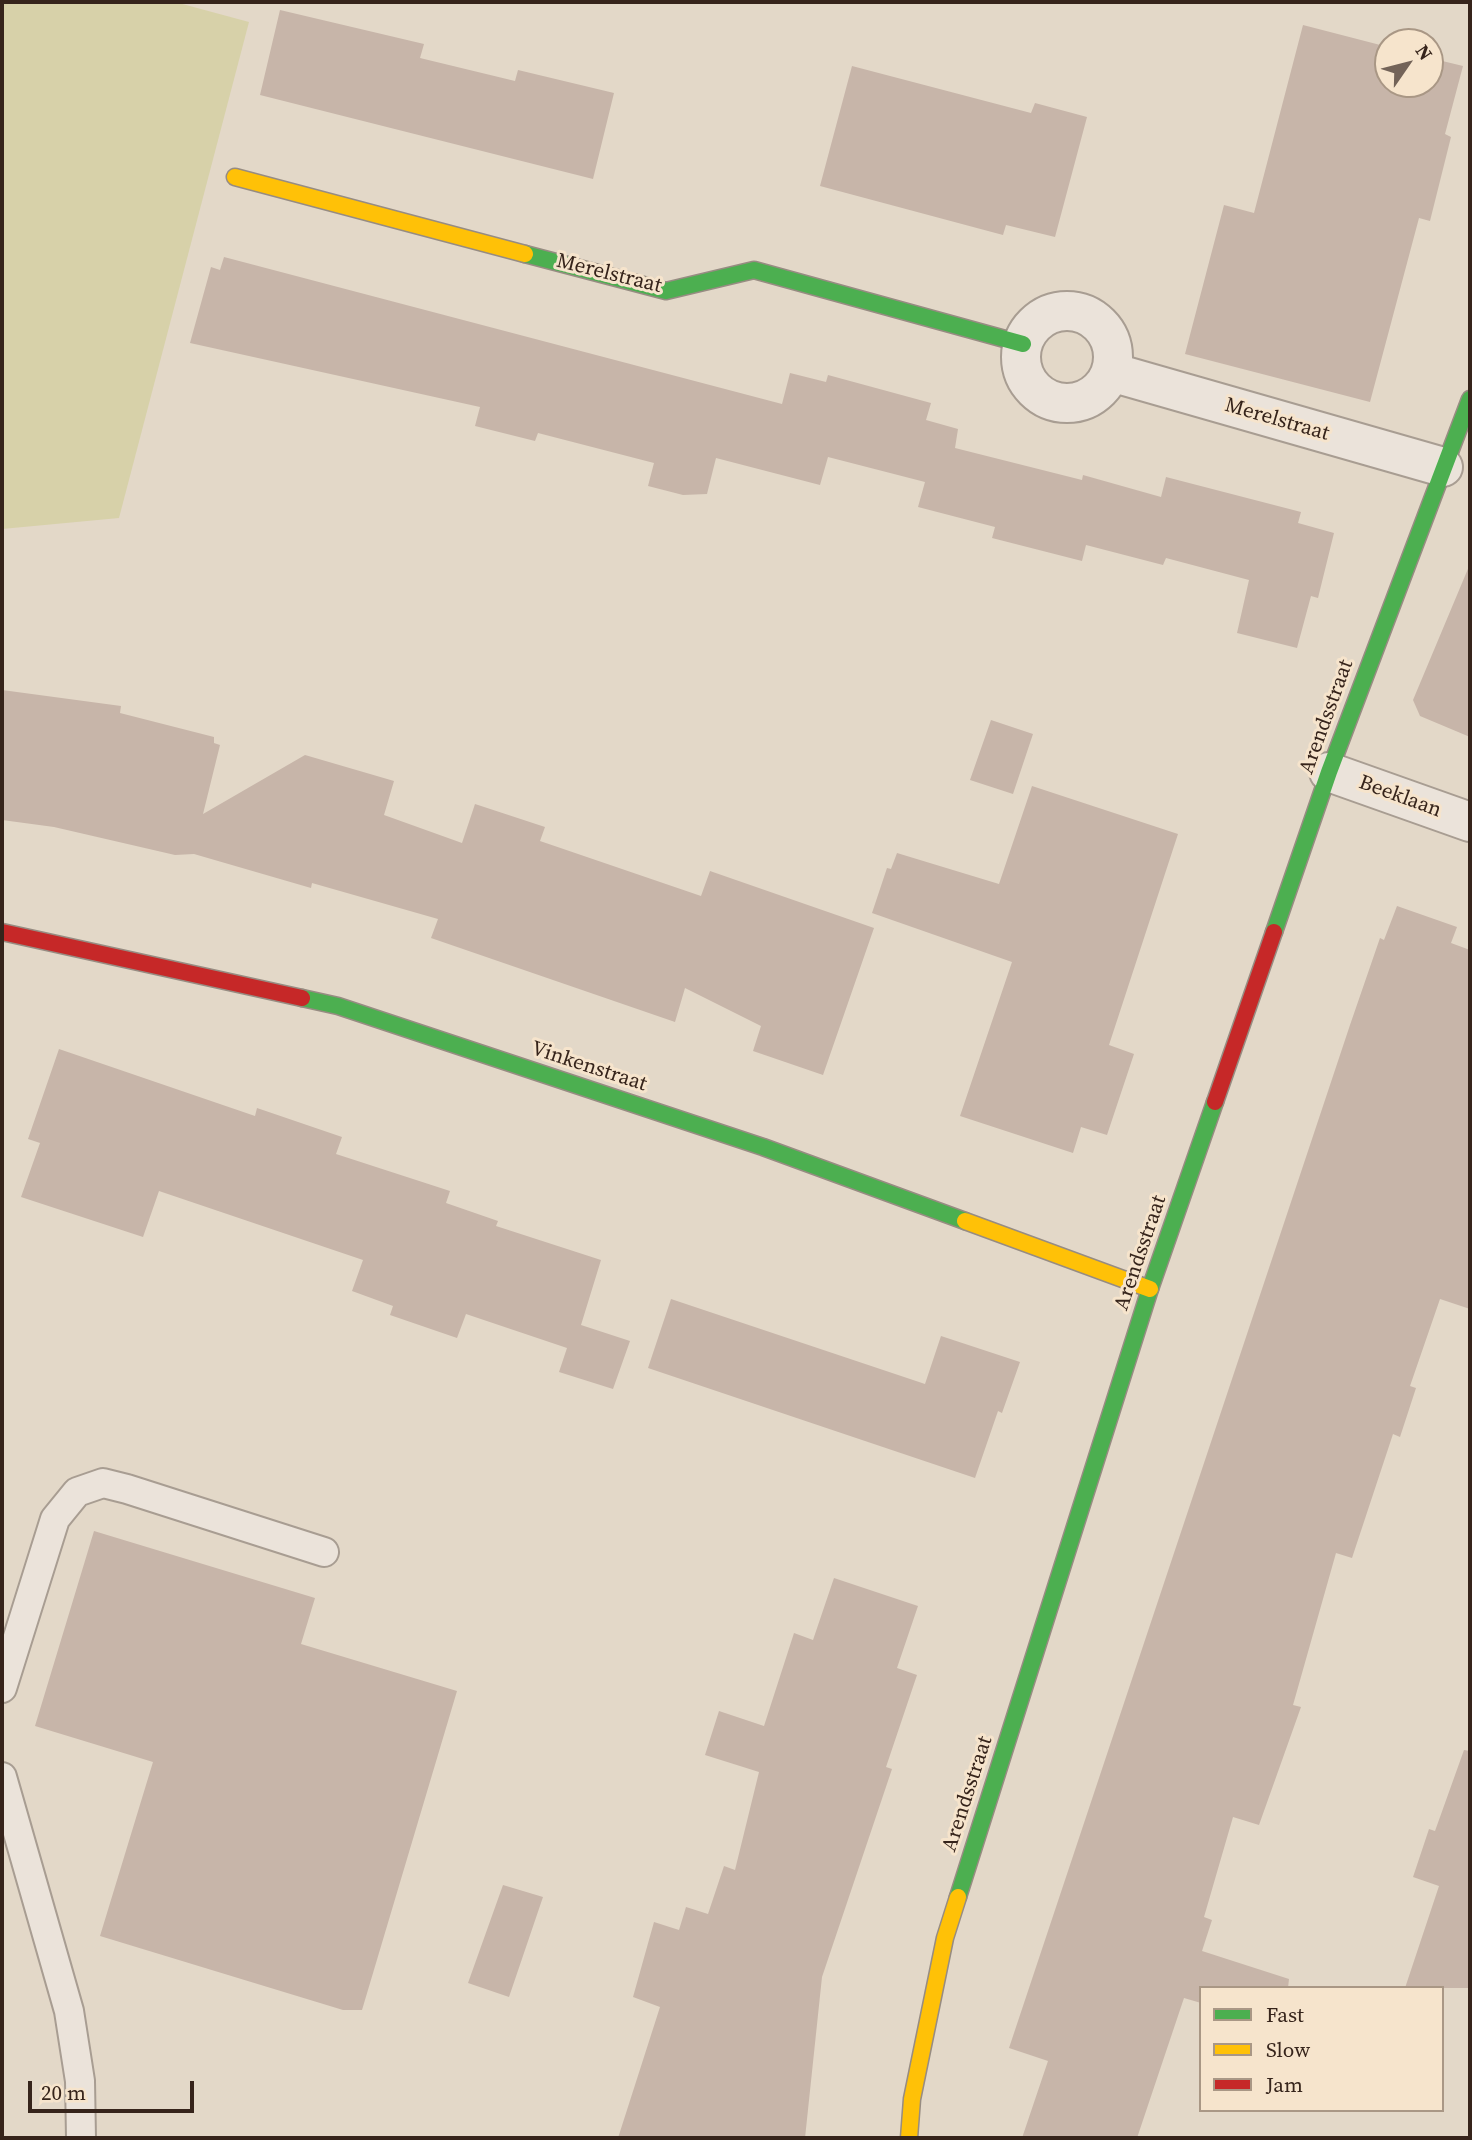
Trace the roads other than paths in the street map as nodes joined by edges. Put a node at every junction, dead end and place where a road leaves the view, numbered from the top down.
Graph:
1 (235, 177) dead end
2 (1023, 344) junction
3 (1111, 372) junction
4 (1470, 399) edge
5 (1443, 467) junction
6 (1329, 772) junction
7 (1470, 822) edge
8 (2, 932) edge
9 (1150, 1289) junction
10 (324, 1552) dead end
11 (2, 1688) edge
12 (2, 1777) edge
13 (80, 2138) edge
14 (909, 2138) edge

1 - 2 street, Merelstraat
2 - 3 street
2 - 3 street
3 - 5 street, Merelstraat
4 - 5 street, Arendsstraat
5 - 6 street, Arendsstraat
6 - 7 street, Beeklaan
6 - 9 street, Arendsstraat
8 - 9 street, Vinkenstraat
9 - 14 street, Arendsstraat
10 - 11 lane
12 - 13 lane

